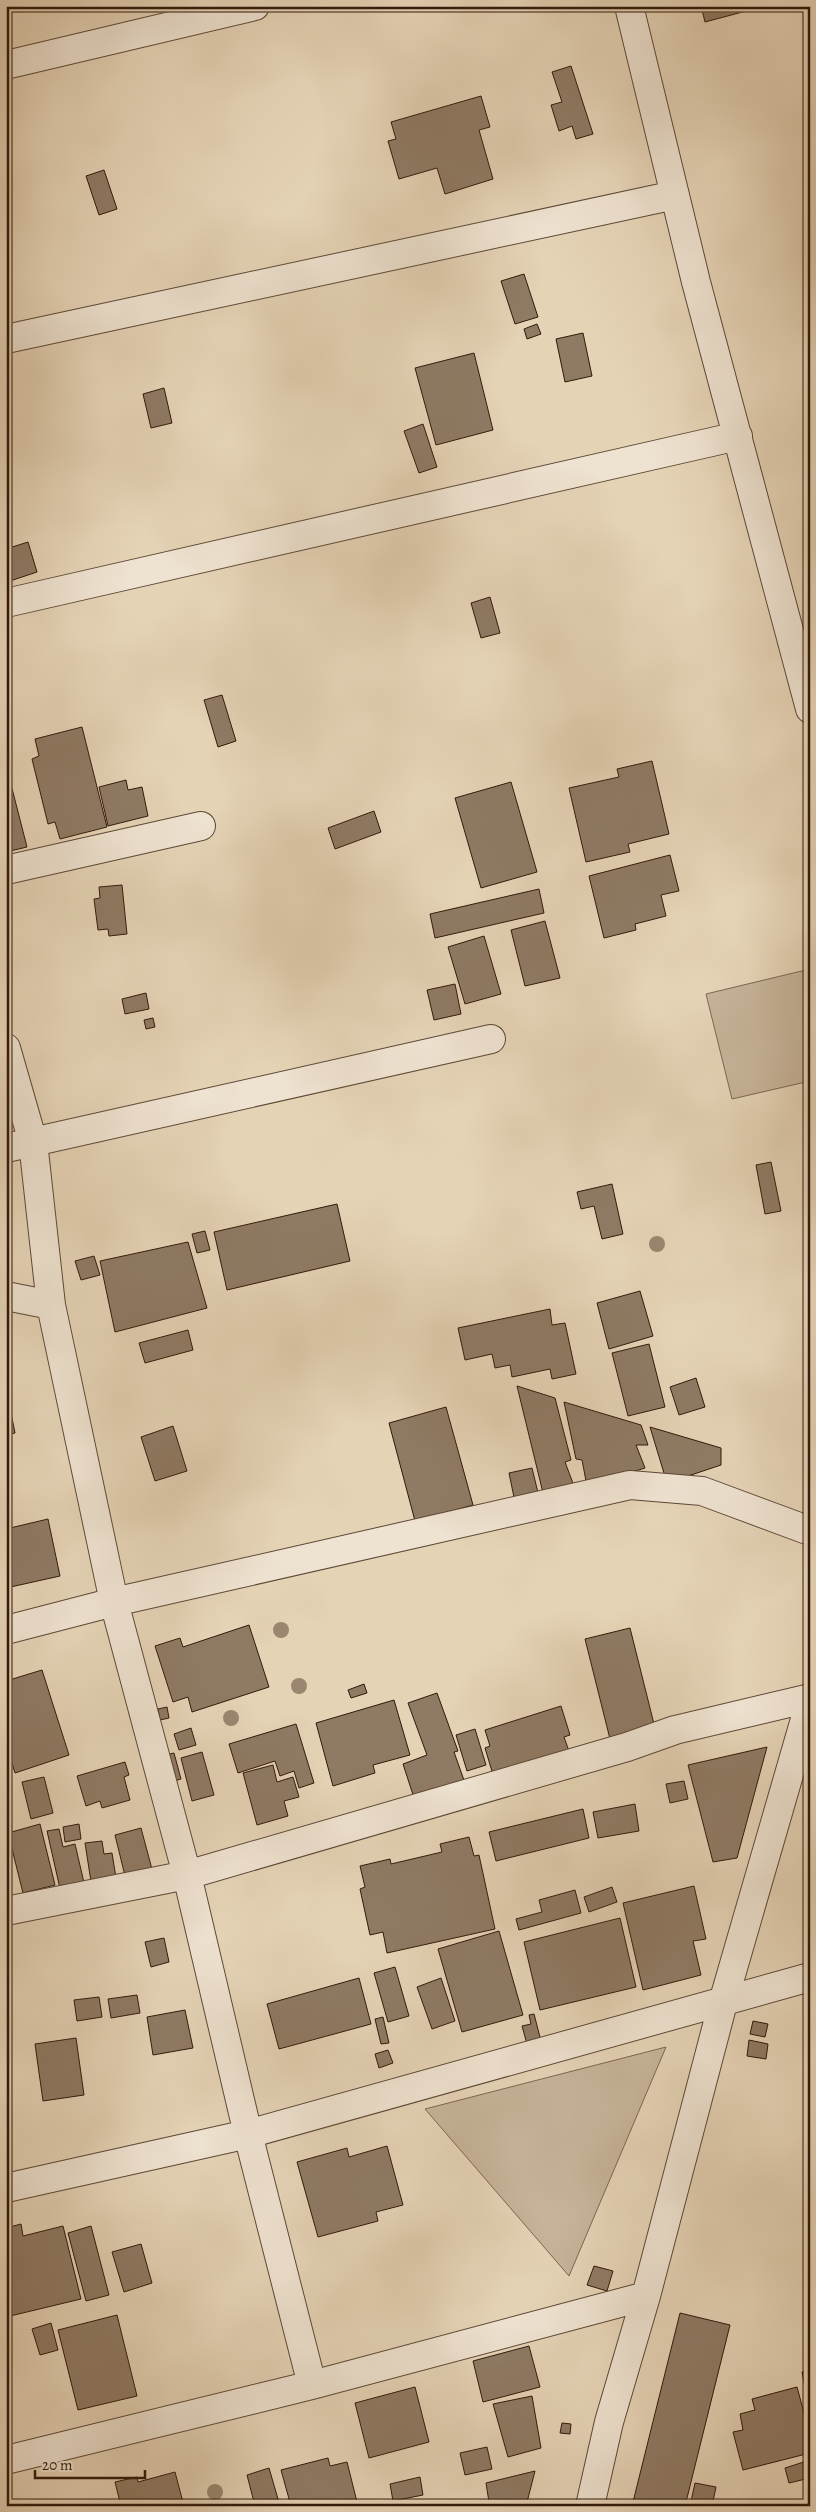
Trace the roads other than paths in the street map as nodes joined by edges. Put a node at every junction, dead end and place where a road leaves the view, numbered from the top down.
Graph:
1 (255, 6) edge
2 (629, 6) edge
3 (6, 65) edge
4 (675, 195) junction
5 (6, 339) edge
6 (738, 436) junction
7 (6, 603) edge
8 (810, 709) edge
9 (201, 826) dead end
10 (6, 870) edge
11 (491, 1039) dead end
12 (6, 1048) edge
13 (32, 1142) junction
14 (6, 1148) edge
15 (6, 1296) edge
16 (51, 1305) junction
17 (810, 1531) edge
18 (114, 1602) junction
19 (6, 1630) edge
20 (810, 1698) edge
21 (810, 1702) edge
22 (187, 1875) junction
23 (6, 1911) edge
24 (810, 1977) edge
25 (724, 1999) junction
26 (248, 2134) junction
27 (6, 2188) edge
28 (646, 2296) junction
29 (312, 2385) junction
30 (6, 2460) edge
31 (590, 2506) edge

1 - 3 street
2 - 4 street
4 - 5 street
4 - 6 street
6 - 7 street
6 - 8 street
9 - 10 street
11 - 13 street
12 - 13 street
13 - 14 street
13 - 16 street
15 - 16 street
16 - 18 street
17 - 18 street
18 - 19 street
18 - 22 street
20 - 22 street
21 - 25 street
22 - 23 street
22 - 26 street
24 - 25 street
25 - 26 street
25 - 28 street
26 - 27 street
26 - 29 street
28 - 29 street
28 - 31 street
29 - 30 street

